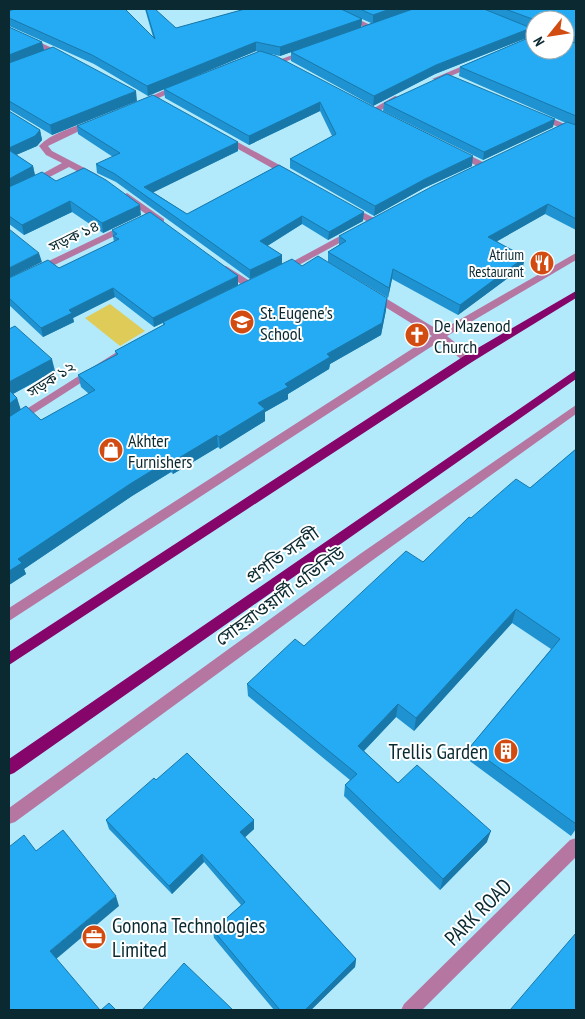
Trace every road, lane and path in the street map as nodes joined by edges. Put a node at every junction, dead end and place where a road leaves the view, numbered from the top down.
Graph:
1 (331, 9) edge
2 (502, 22) edge
3 (382, 24) edge
4 (373, 28) junction
5 (9, 30) edge
6 (525, 30) edge
7 (364, 31) edge
8 (317, 48) edge
9 (54, 52) junction
10 (45, 55) edge
11 (271, 56) edge
12 (71, 60) edge
13 (280, 61) junction
14 (482, 61) edge
15 (288, 65) edge
16 (190, 82) edge
17 (430, 82) edge
18 (406, 94) edge
19 (364, 106) edge
20 (129, 108) edge
21 (373, 110) junction
22 (531, 112) edge
23 (381, 115) edge
24 (104, 118) edge
25 (212, 131) edge
26 (576, 132) edge
27 (450, 149) edge
28 (68, 164) junction
29 (468, 173) edge
30 (297, 178) edge
31 (104, 182) edge
32 (120, 192) edge
33 (9, 195) edge
34 (339, 202) edge
35 (143, 219) junction
36 (167, 226) edge
37 (576, 256) edge
38 (221, 266) edge
39 (275, 273) edge
40 (9, 284) edge
41 (249, 285) edge
42 (366, 291) edge
43 (576, 294) edge
44 (440, 336) junction
45 (142, 340) edge
46 (468, 359) junction
47 (576, 374) edge
48 (576, 410) edge
49 (9, 425) edge
50 (9, 615) edge
51 (9, 659) edge
52 (9, 768) edge
53 (9, 817) edge
54 (576, 846) edge
55 (410, 1010) edge

1 - 4 street
2 - 6 street
3 - 4 street
4 - 7 street
5 - 9 street
8 - 13 street
9 - 10 street
9 - 12 street
11 - 13 street
13 - 15 street
14 - 17 street
16 - 20 street
18 - 21 street
19 - 21 street
21 - 23 street
22 - 26 street
24 - 28 street
25 - 30 street
27 - 29 street
28 - 31 street
28 - 33 street
32 - 35 street
34 - 39 street
35 - 36 street
35 - 40 street, সড়ক ১৪
37 - 44 street
38 - 41 street
42 - 44 street
43 - 46 main road
44 - 46 street
44 - 50 street
45 - 49 street, সড়ক ১২
46 - 51 main road
47 - 52 main road, প্রগতি সরণী
48 - 53 street, সোহরাওয়ার্দী এভিনিউ
54 - 55 street, PARK ROAD

